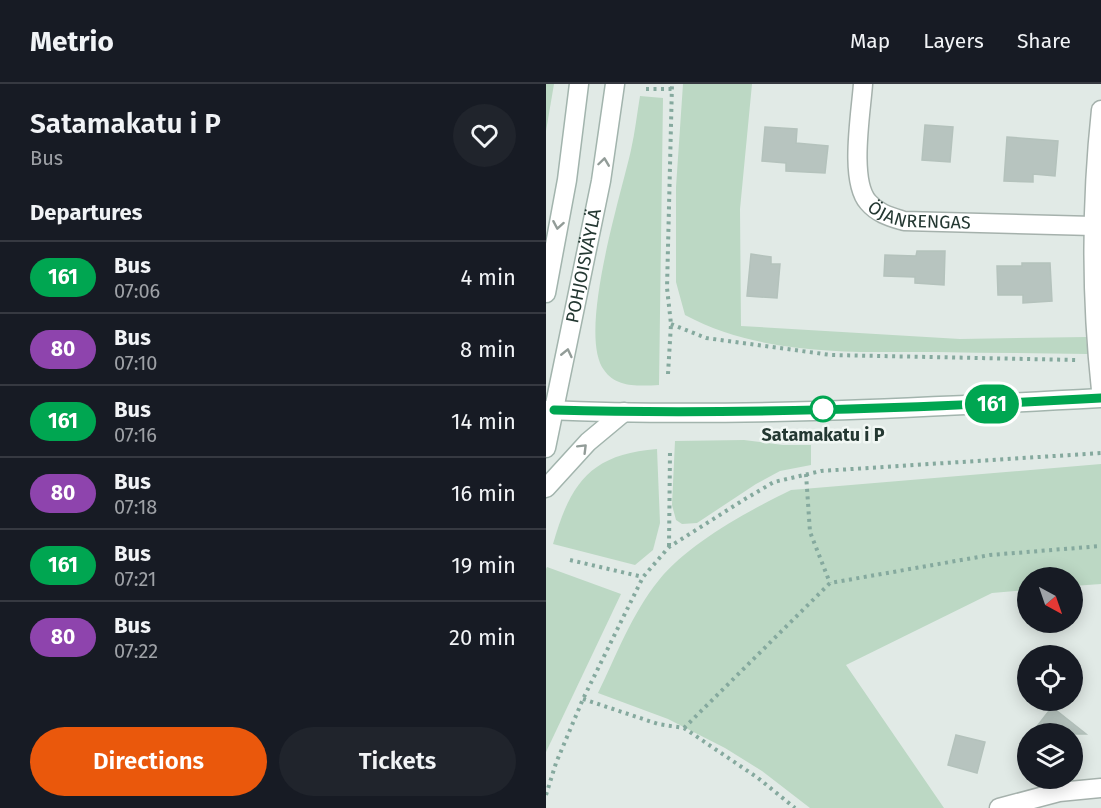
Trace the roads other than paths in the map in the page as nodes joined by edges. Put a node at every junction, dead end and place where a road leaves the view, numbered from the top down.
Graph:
1 (579, 84) edge
2 (615, 84) edge
3 (863, 84) edge
4 (1101, 110) edge
5 (1093, 226) junction
6 (546, 293) edge
7 (1101, 390) edge
8 (1101, 398) edge
9 (550, 410) edge
10 (624, 412) junction
11 (546, 448) edge
12 (546, 488) edge
13 (1101, 788) edge
14 (999, 808) edge

1 -> 6 street, POHJOISVÄYLÄ
9 -> 2 street, POHJOISVÄYLÄ
3 - 5 street, ÖJANRENGAS
4 - 5 street
5 - 7 street
8 - 10 street
9 - 10 street
9 - 11 street, POHJOISVÄYLÄ
12 -> 10 street
13 - 14 street

